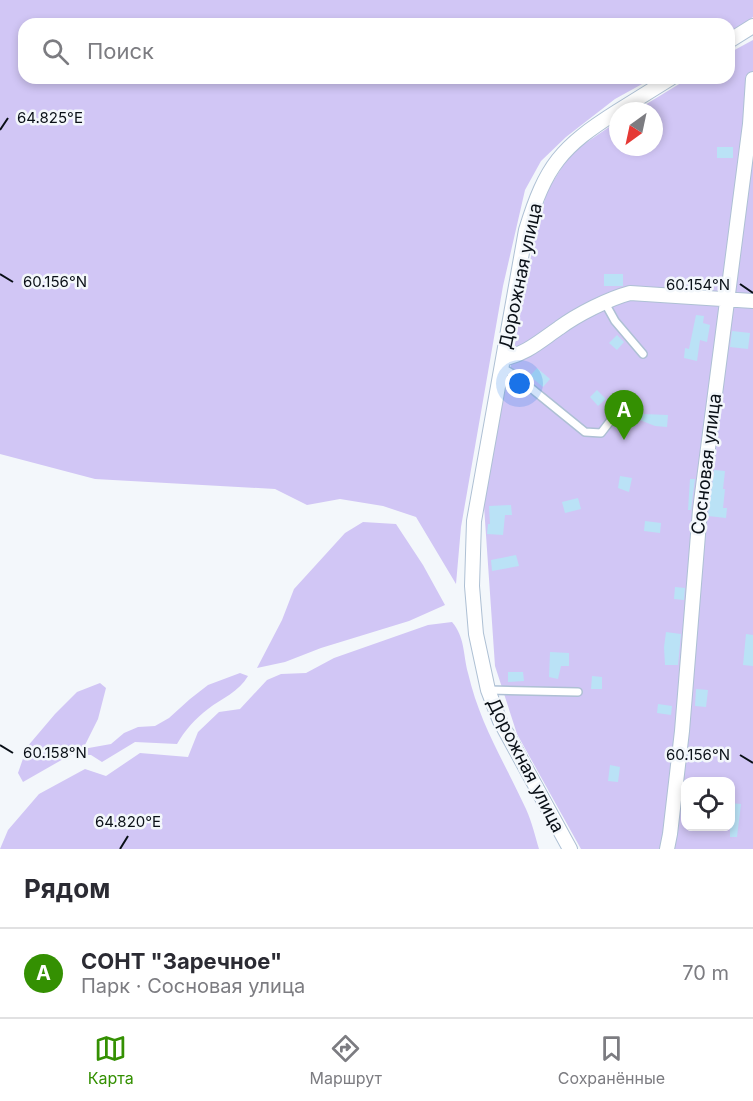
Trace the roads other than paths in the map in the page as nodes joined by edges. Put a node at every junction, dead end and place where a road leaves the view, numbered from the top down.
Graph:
1 (752, 31) edge
2 (735, 38) edge
3 (753, 79) edge
4 (661, 84) edge
5 (632, 102) edge
6 (609, 117) edge
7 (726, 298) junction
8 (753, 301) edge
9 (605, 303) junction
10 (643, 354) dead end
11 (502, 363) junction
12 (611, 420) dead end
13 (488, 690) junction
14 (578, 692) dead end
15 (570, 849) edge
16 (667, 849) edge

1 - 2 street
3 - 7 street, Сосновая улица
4 - 5 street, Дорожная улица
6 - 11 street, Дорожная улица
7 - 8 street
7 - 9 street
7 - 16 street, Сосновая улица
9 - 10 lane
9 - 11 street
11 - 12 lane
11 - 13 street, Дорожная улица
13 - 14 lane
13 - 15 street, Дорожная улица

